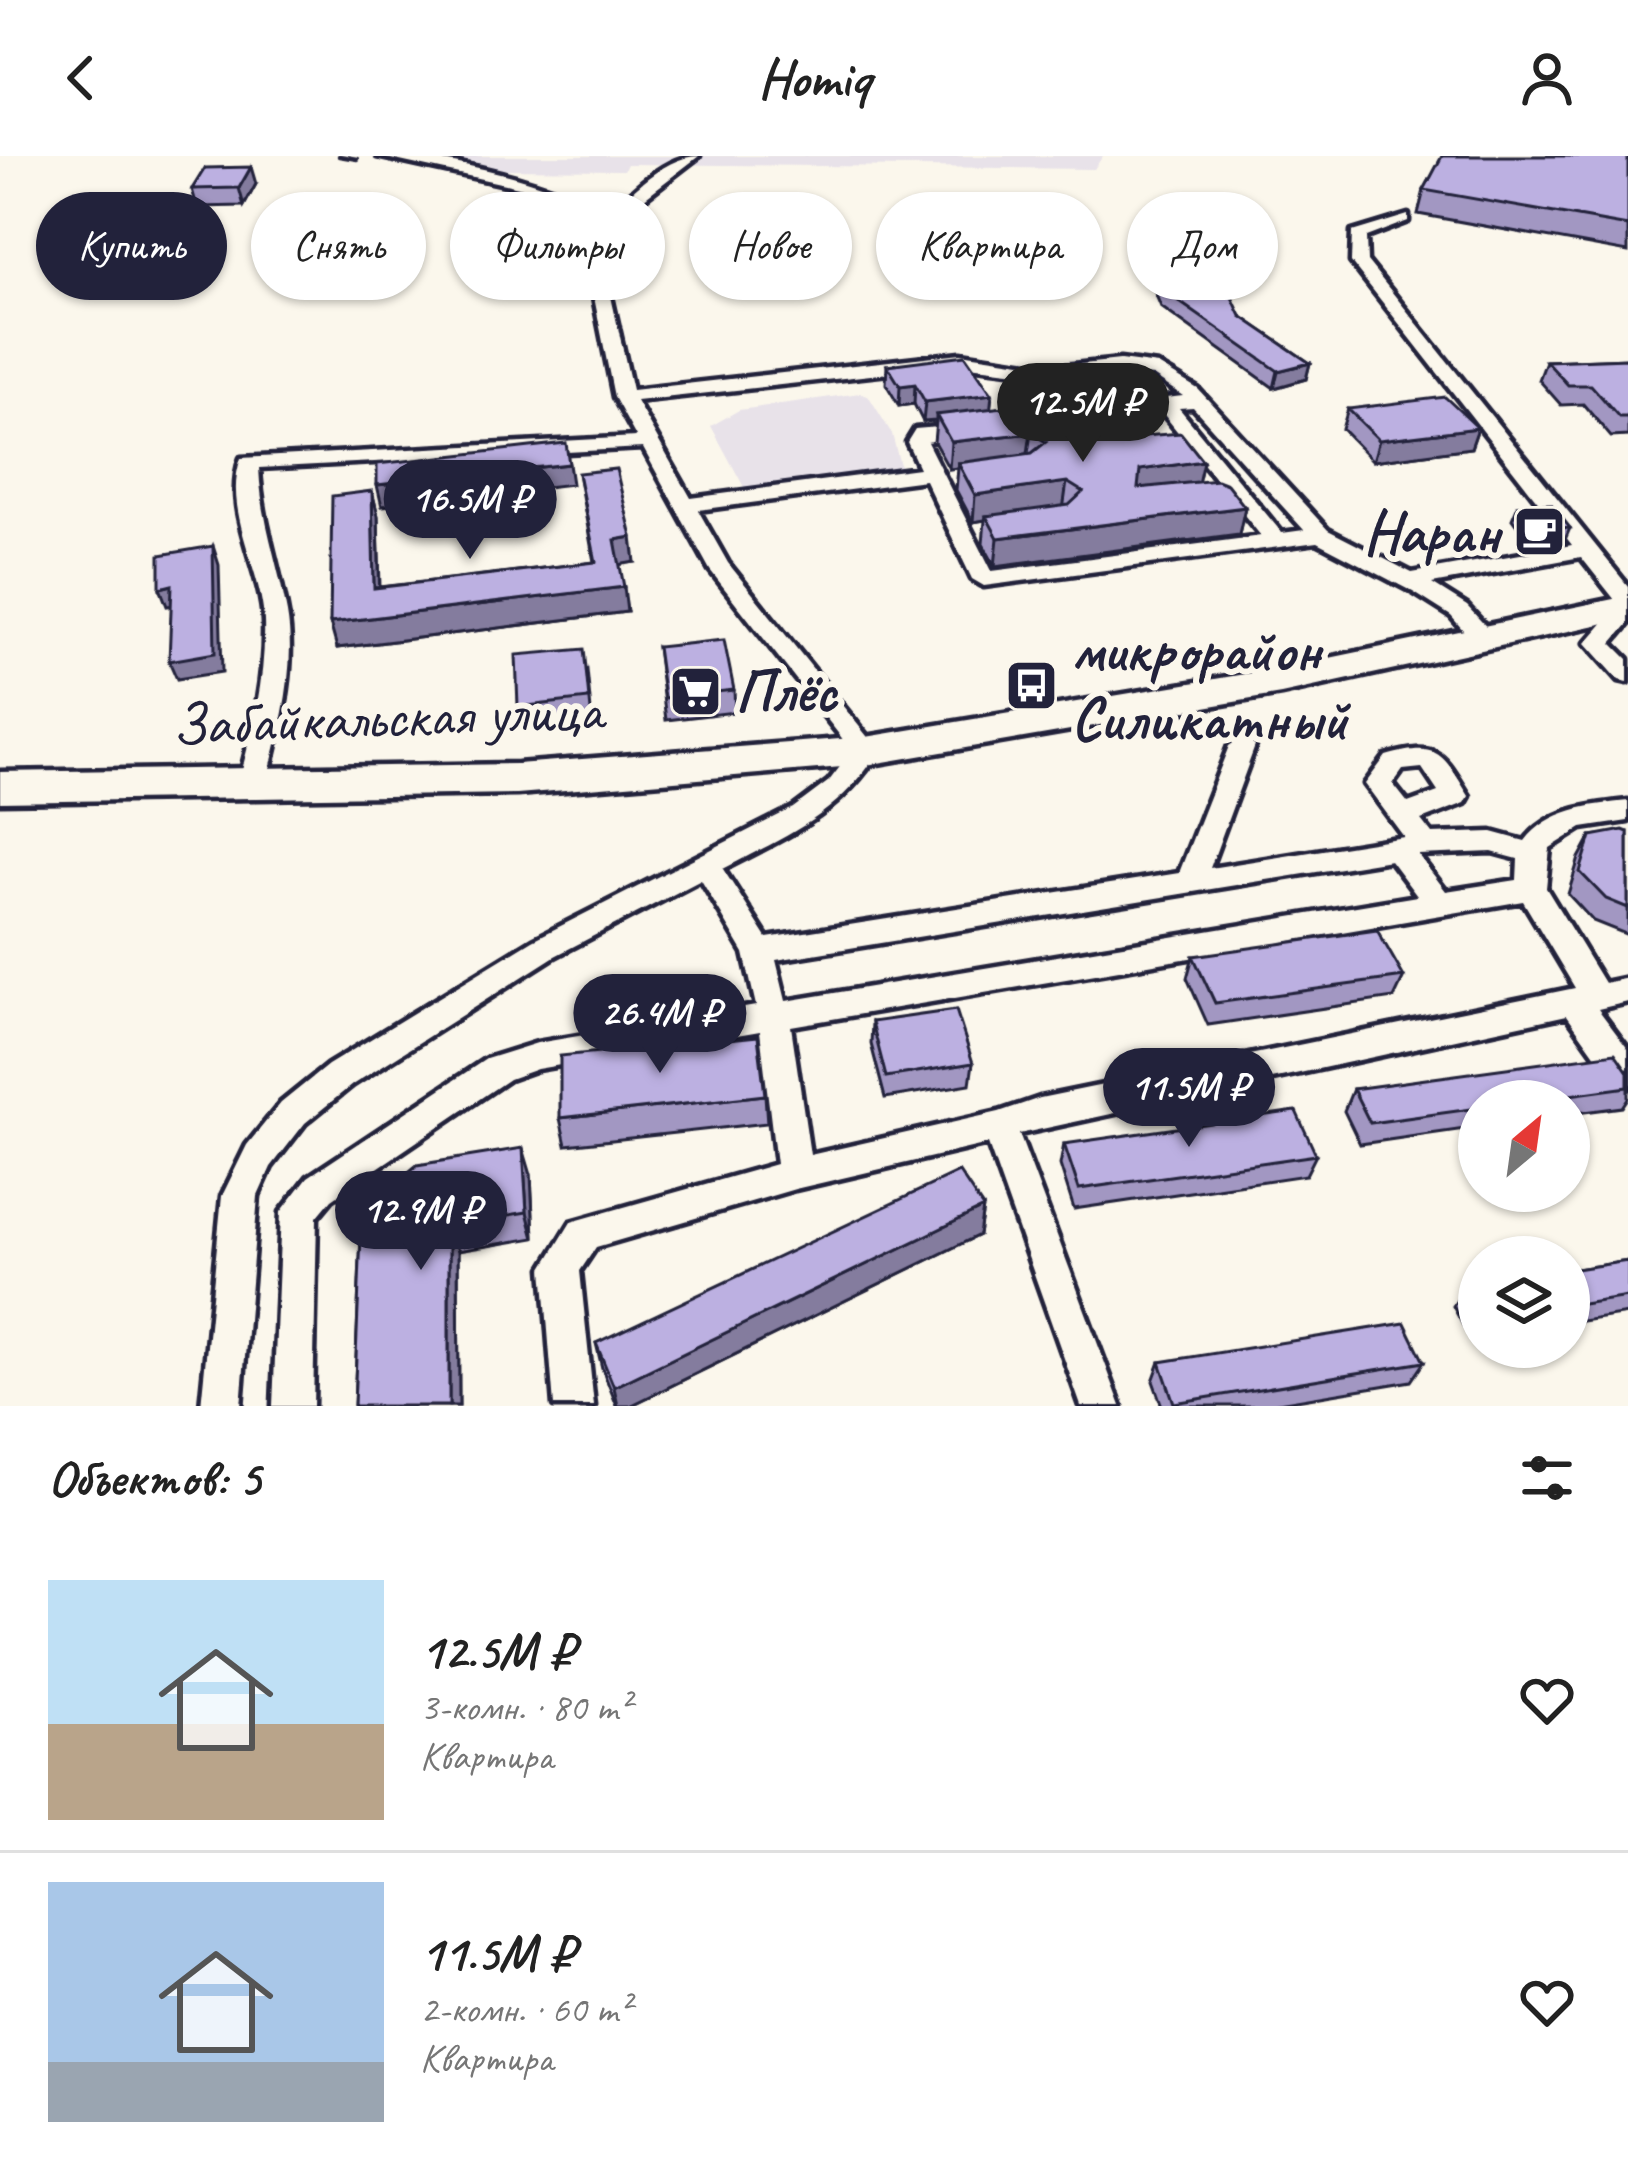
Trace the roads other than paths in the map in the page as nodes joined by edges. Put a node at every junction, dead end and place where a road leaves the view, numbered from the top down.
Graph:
1 (384, 156) edge
2 (692, 156) edge
3 (551, 192) edge
4 (643, 192) edge
5 (1402, 218) dead end
6 (603, 300) edge
7 (1064, 371) junction
8 (624, 397) junction
9 (1197, 400) junction
10 (1166, 405) junction
11 (1077, 416) edge
12 (988, 426) edge
13 (649, 442) junction
14 (942, 477) junction
15 (685, 505) junction
16 (1320, 535) junction
17 (1277, 541) junction
18 (1587, 549) junction
19 (1409, 581) junction
20 (1628, 606) edge
21 (1628, 638) edge
22 (1485, 640) junction
23 (1598, 643) junction
24 (1628, 674) edge
25 (1242, 746) dead end
26 (866, 751) junction
27 (252, 785) junction
28 (0, 787) edge
29 (1628, 811) edge
30 (1403, 816) dead end
31 (1411, 846) junction
32 (1532, 853) junction
33 (708, 868) junction
34 (1189, 885) junction
35 (1531, 889) junction
36 (1439, 903) junction
37 (759, 951) junction
38 (1599, 995) edge
39 (774, 1017) junction
40 (1628, 1074) edge
41 (999, 1127) junction
42 (795, 1174) junction
43 (221, 1406) edge
44 (293, 1406) edge
45 (574, 1406) edge
46 (1101, 1406) edge

1 - 3 street
2 - 4 street
5 - 18 street
6 - 8 street
7 - 8 street
7 - 9 street
7 - 10 street
8 - 13 street
9 - 10 street
9 - 16 street
10 - 11 street
10 - 17 street
12 - 14 street
13 - 15 street
13 - 27 street
14 - 15 street
14 - 17 street
15 - 26 street
16 - 17 street
16 - 19 street
18 - 19 street
18 - 20 street
19 - 22 street
20 - 22 main road, Забайкальская улица
20 - 23 street
21 - 23 street
22 - 26 main road, Забайкальская улица
23 - 24 street
25 - 34 street
26 - 27 main road, Забайкальская улица
26 - 33 street
27 - 28 main road, Забайкальская улица
29 - 32 street
30 - 31 street
31 - 32 street
31 - 34 street
31 - 36 street
32 - 35 street
33 - 37 street
33 - 43 street
34 - 37 street
35 - 36 street
35 - 38 street
36 - 39 street
37 - 39 street
38 - 40 street
38 - 41 street
39 - 42 street
39 - 44 street
41 - 42 street
41 - 46 street
42 - 45 street

